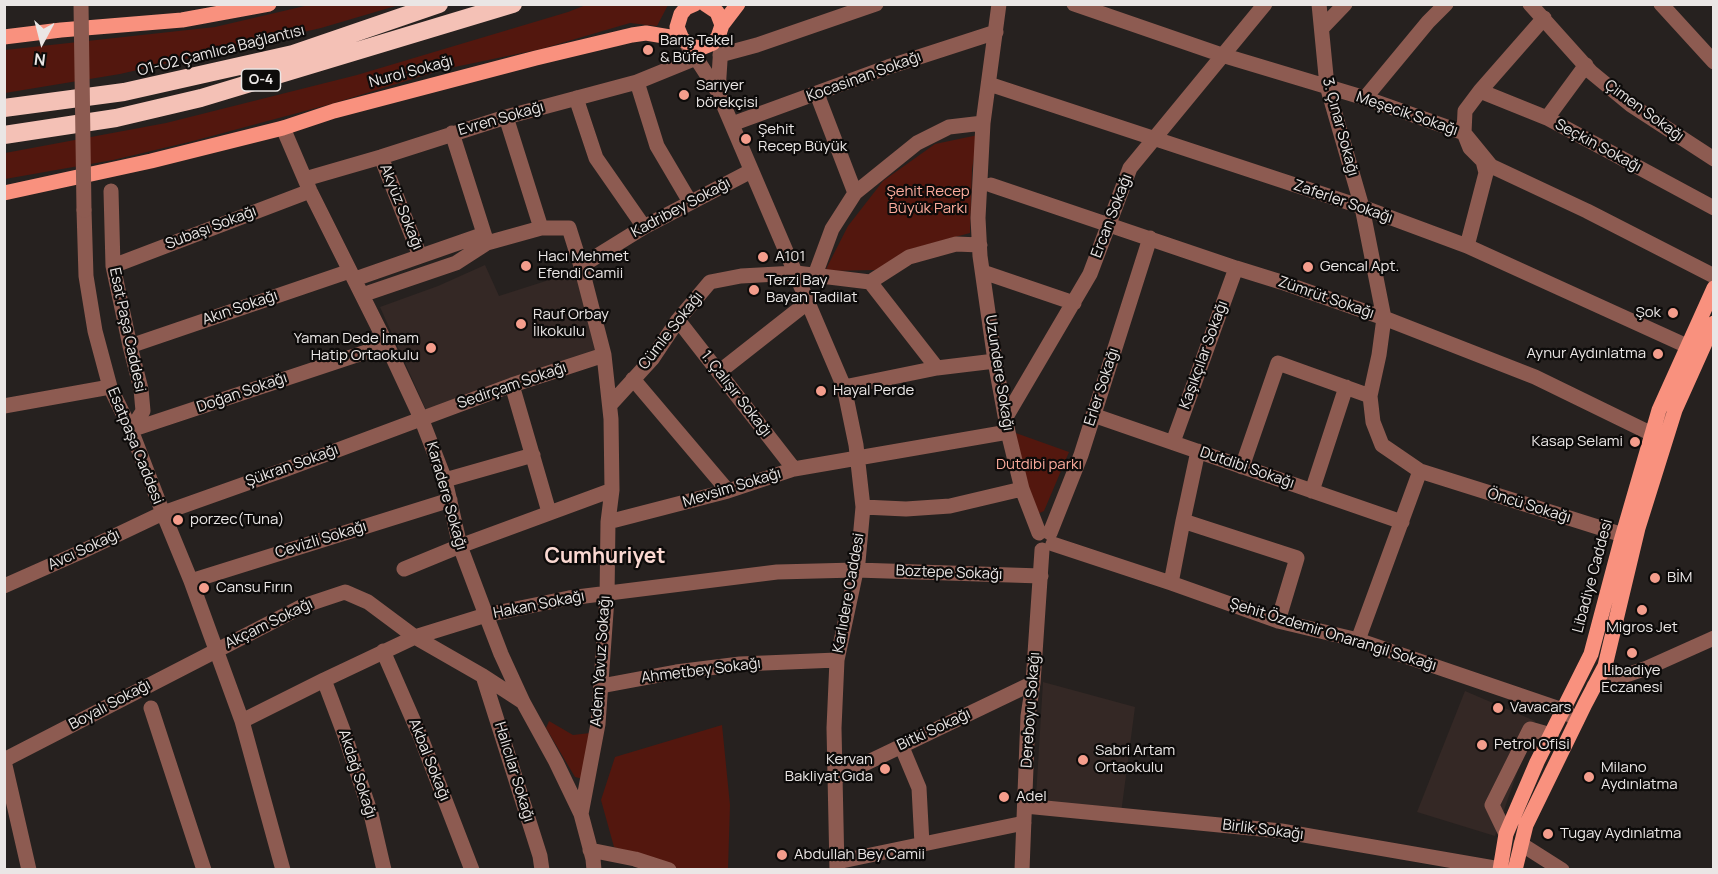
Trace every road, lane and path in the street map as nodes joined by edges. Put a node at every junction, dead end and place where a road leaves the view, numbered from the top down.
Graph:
1 (81, 4) edge
2 (268, 4) edge
3 (439, 4) edge
4 (513, 4) edge
5 (695, 4) edge
6 (738, 4) edge
7 (876, 4) edge
8 (999, 4) edge
9 (1074, 4) edge
10 (1265, 4) edge
11 (1319, 4) edge
12 (1344, 4) edge
13 (1446, 4) edge
14 (1530, 4) edge
15 (1661, 4) edge
16 (709, 5) edge
17 (681, 9) edge
18 (1544, 18) junction
19 (721, 28) junction
20 (1322, 28) junction
21 (996, 32) junction
22 (4, 38) edge
23 (685, 42) junction
24 (720, 55) junction
25 (1222, 55) junction
26 (696, 58) junction
27 (1713, 62) edge
28 (1586, 65) junction
29 (637, 82) junction
30 (989, 84) junction
31 (1326, 86) junction
32 (1480, 91) junction
33 (718, 93) junction
34 (817, 94) junction
35 (576, 98) junction
36 (1365, 98) junction
37 (4, 108) edge
38 (506, 117) junction
39 (1547, 118) junction
40 (983, 123) junction
41 (732, 124) junction
42 (283, 128) junction
43 (452, 133) junction
44 (1464, 133) junction
45 (4, 135) edge
46 (1154, 140) junction
47 (381, 157) junction
48 (1713, 159) edge
49 (752, 171) junction
50 (308, 185) junction
51 (991, 185) junction
52 (111, 191) dead end
53 (4, 193) edge
54 (855, 193) junction
55 (690, 202) junction
56 (1362, 207) junction
57 (1713, 208) edge
58 (1108, 224) junction
59 (644, 227) junction
60 (541, 228) junction
61 (1150, 238) junction
62 (486, 239) junction
63 (980, 245) junction
64 (1467, 246) junction
65 (420, 256) junction
66 (113, 266) junction
67 (581, 266) junction
68 (1236, 268) junction
69 (983, 272) junction
70 (796, 273) junction
71 (352, 275) junction
72 (814, 275) junction
73 (1713, 276) edge
74 (870, 282) junction
75 (1713, 288) edge
76 (362, 295) junction
77 (808, 302) junction
78 (1074, 303) junction
79 (1384, 318) junction
80 (678, 320) junction
81 (1713, 323) edge
82 (387, 345) junction
83 (130, 346) junction
84 (1687, 346) junction
85 (604, 355) junction
86 (995, 362) junction
87 (938, 368) junction
88 (718, 372) junction
89 (633, 379) junction
90 (512, 385) junction
91 (110, 387) junction
92 (844, 387) junction
93 (1346, 387) junction
94 (1370, 396) junction
95 (610, 405) junction
96 (4, 406) edge
97 (1093, 415) junction
98 (422, 418) junction
99 (1007, 424) junction
100 (131, 430) junction
101 (1652, 434) junction
102 (1173, 442) junction
103 (1198, 451) junction
104 (532, 455) junction
105 (857, 458) junction
106 (1242, 467) junction
107 (794, 469) junction
108 (1420, 471) junction
109 (444, 480) junction
110 (1022, 489) junction
111 (612, 490) junction
112 (728, 491) junction
113 (1312, 491) junction
114 (450, 500) junction
115 (863, 507) junction
116 (549, 512) junction
117 (163, 513) junction
118 (1183, 521) junction
119 (608, 522) junction
120 (1402, 522) junction
121 (1638, 528) junction
122 (1623, 535) junction
123 (1046, 540) junction
124 (460, 546) junction
125 (404, 569) dead end
126 (856, 570) junction
127 (1041, 576) junction
128 (191, 580) junction
129 (1171, 583) junction
130 (4, 586) edge
131 (607, 593) junction
132 (486, 615) junction
133 (1278, 621) junction
134 (415, 637) junction
135 (1713, 638) edge
136 (1358, 640) junction
137 (216, 650) junction
138 (383, 651) junction
139 (837, 660) junction
140 (483, 676) junction
141 (324, 680) junction
142 (1033, 682) junction
143 (601, 686) junction
144 (1594, 686) junction
145 (524, 702) junction
146 (151, 708) dead end
147 (1563, 710) junction
148 (1577, 720) junction
149 (242, 721) junction
150 (1551, 735) junction
151 (901, 745) junction
152 (4, 761) edge
153 (835, 778) junction
154 (1024, 806) junction
155 (581, 814) junction
156 (1024, 823) junction
157 (1506, 834) junction
158 (922, 844) junction
159 (1521, 844) junction
160 (590, 850) junction
161 (837, 866) edge
162 (1500, 869) edge
163 (29, 870) edge
164 (204, 870) edge
165 (284, 870) edge
166 (384, 870) edge
167 (472, 870) edge
168 (542, 870) edge
169 (594, 870) edge
170 (669, 870) edge
171 (1022, 870) edge
172 (1515, 870) edge
173 (1562, 870) edge

1 - 91 street, Esatpaşa Caddesi, bridge
2 - 22 main road
3 - 37 highway, O1-O2 Çamlıca Bağlantısı / O-4
4 - 45 highway, O-4
5 - 17 main road
6 - 19 main road
7 - 24 street
8 - 21 street, Uzundere Sokağı
9 - 25 street, Meşecik Sokağı
10 - 25 street, Ercan Sokağı
11 - 20 street, 3. Çınar Sokağı
12 - 20 street
13 - 36 street
14 - 18 street, Çimen Sokağı
15 - 27 street
16 - 19 main road
17 - 23 main road
18 - 28 street, Çimen Sokağı
18 - 32 street
19 - 23 main road, Nurol Sokağı
19 - 24 street, Karlıdere Caddesi
20 - 31 street, 3. Çınar Sokağı
21 - 30 street, Uzundere Sokağı
21 - 34 street, Kocasinan Sokağı
23 - 26 street, Karlıdere Caddesi
23 - 42 main road, Nurol Sokağı
24 - 33 street, Karlıdere Caddesi
25 - 31 street, Meşecik Sokağı
25 - 46 street, Ercan Sokağı
26 - 29 street, Evren Sokağı
26 - 33 street, Karlıdere Caddesi
28 - 39 street
28 - 48 street, Çimen Sokağı
29 - 35 street, Evren Sokağı
29 - 55 street
30 - 40 street, Uzundere Sokağı
30 - 46 street, Zaferler Sokağı
31 - 36 street, Meşecik Sokağı
31 - 56 street, 3. Çınar Sokağı
32 - 39 street, Seçkin Sokağı
32 - 44 street
33 - 41 street, Karlıdere Caddesi
34 - 41 street, Kocasinan Sokağı
34 - 54 street
35 - 38 street, Evren Sokağı
35 - 59 street
36 - 44 street, Meşecik Sokağı
38 - 43 street, Evren Sokağı
38 - 60 street
39 - 57 street, Seçkin Sokağı
40 - 51 street, Uzundere Sokağı
40 - 54 street
40 - 63 street, Uzundere Sokağı
41 - 49 street, Karlıdere Caddesi
42 - 50 street, Karadere Sokağı
42 - 53 main road, Nurol Sokağı
43 - 47 street, Evren Sokağı
43 - 62 street
44 - 64 street
44 - 73 street, Meşecik Sokağı
46 - 56 street, Zaferler Sokağı
46 - 58 street, Ercan Sokağı
47 - 50 street, Evren Sokağı
47 - 65 street, Akyüz Sokağı
49 - 55 street, Kadribey Sokağı
49 - 70 street, Karlıdere Caddesi
50 - 66 street, Subaşı Sokağı
50 - 71 street, Karadere Sokağı
51 - 58 street, Zümrüt Sokağı
51 - 63 street, Uzundere Sokağı
52 - 66 street, Esat Paşa Caddesi
54 - 72 street
55 - 59 street, Kadribey Sokağı
56 - 64 street, Zaferler Sokağı
56 - 79 street, 3. Çınar Sokağı
58 - 61 street, Zümrüt Sokağı
58 - 78 street, Ercan Sokağı
59 - 67 street, Kadribey Sokağı
60 - 62 street, Adem Yavuz Sokağı
60 - 67 street, Adem Yavuz Sokağı
61 - 68 street, Zümrüt Sokağı
61 - 97 street, Erler Sokağı
62 - 65 street, Adem Yavuz Sokağı
62 - 76 street, Adem Yavuz Sokağı
63 - 69 street, Uzundere Sokağı
63 - 74 street
64 - 84 street, Zaferler Sokağı
65 - 71 street, Adem Yavuz Sokağı
66 - 83 street, Esat Paşa Caddesi
67 - 85 street, Adem Yavuz Sokağı
68 - 79 street, Zümrüt Sokağı
68 - 102 street, Kaşıkçılar Sokağı
69 - 78 street
69 - 86 street, Uzundere Sokağı
70 - 72 street, Cümle Sokağı
70 - 77 street, Karlıdere Caddesi
70 - 80 street, Cümle Sokağı
71 - 76 street, Karadere Sokağı
71 - 83 street, Akın Sokağı
72 - 74 street, Cümle Sokağı
74 - 87 street
75 - 84 main road, Libadiye Caddesi
76 - 82 street, Karadere Sokağı
77 - 88 street
77 - 92 street, Karlıdere Caddesi
78 - 99 street, Ercan Sokağı
79 - 94 street, Öncü Sokağı
79 - 101 street, Zümrüt Sokağı
80 - 88 street, 1. Çalışır Sokağı
80 - 89 street, Cümle Sokağı
81 - 121 main road, Libadiye Caddesi
82 - 98 street, Karadere Sokağı
82 - 100 street, Doğan Sokağı
83 - 100 street, Esat Paşa Caddesi
84 - 101 main road, Libadiye Caddesi
85 - 90 street, Sedirçam Sokağı
85 - 95 street, Adem Yavuz Sokağı
86 - 87 street
86 - 99 street, Uzundere Sokağı
87 - 92 street
88 - 107 street, 1. Çalışır Sokağı
89 - 95 street, Cümle Sokağı
89 - 112 street
90 - 98 street, Sedirçam Sokağı
90 - 104 street
91 - 96 street
91 - 100 street, Esatpaşa Caddesi
92 - 105 street, Karlıdere Caddesi
93 - 94 street
93 - 106 street
93 - 113 street
94 - 108 street, Öncü Sokağı
95 - 111 street, Adem Yavuz Sokağı
97 - 102 street, Dutdibi Sokağı
97 - 123 street, Erler Sokağı
98 - 109 street, Karadere Sokağı
98 - 117 street, Şükran Sokağı
99 - 105 street
99 - 110 street, Uzundere Sokağı
100 - 117 street, Esatpaşa Caddesi
101 - 122 main road, Libadiye Caddesi
102 - 103 street, Dutdibi Sokağı
103 - 106 street, Dutdibi Sokağı
103 - 118 street
104 - 109 street
104 - 116 street
105 - 107 street, Mevsim Sokağı
105 - 115 street, Karlıdere Caddesi
106 - 113 street, Dutdibi Sokağı
107 - 112 street, Mevsim Sokağı
108 - 120 street
108 - 122 street, Öncü Sokağı
109 - 114 street, Karadere Sokağı
110 - 115 street
110 - 123 street, Uzundere Sokağı
111 - 116 street
111 - 119 street, Adem Yavuz Sokağı
112 - 119 street, Mevsim Sokağı
113 - 120 street, Dutdibi Sokağı
114 - 124 street, Karadere Sokağı
114 - 128 street, Cevizli Sokağı
115 - 126 street, Karlıdere Caddesi
116 - 124 street
117 - 128 street, Esatpaşa Caddesi
117 - 130 street, Avcı Sokağı
118 - 129 street
118 - 133 street
119 - 131 street, Adem Yavuz Sokağı
120 - 136 street
121 - 122 street
121 - 144 main road, Libadiye Caddesi
122 - 147 main road, Libadiye Caddesi
123 - 127 street, Dereboyu Sokağı
123 - 129 street, Şehit Özdemir Onarangil Sokağı
124 - 125 street
124 - 132 street, Karadere Sokağı
126 - 127 street, Boztepe Sokağı
126 - 131 street, Hakan Sokağı
126 - 139 street, Karlıdere Caddesi
127 - 142 street, Dereboyu Sokağı
128 - 137 street, Esatpaşa Caddesi
129 - 133 street, Şehit Özdemir Onarangil Sokağı
131 - 132 street, Hakan Sokağı
131 - 143 street, Adem Yavuz Sokağı
132 - 134 street, Hakan Sokağı
132 - 145 street, Karadere Sokağı
133 - 136 street, Şehit Özdemir Onarangil Sokağı
134 - 137 street, Akçam Sokağı
134 - 138 street, Hakan Sokağı
134 - 140 street
135 - 144 street
136 - 147 street, Şehit Özdemir Onarangil Sokağı
137 - 149 street, Esatpaşa Caddesi
137 - 152 street, Boyalı Sokağı
138 - 141 street, Hakan Sokağı
138 - 167 street, Akbal Sokağı
139 - 143 street, Ahmetbey Sokağı
139 - 153 street, Karlıdere Caddesi
140 - 145 street
140 - 168 street, Halıcılar Sokağı
141 - 149 street, Hakan Sokağı
141 - 166 street, Akdağ Sokağı
142 - 151 street, Bitki Sokağı
142 - 154 street, Dereboyu Sokağı
143 - 155 street, Adem Yavuz Sokağı
144 - 148 main road, Libadiye Caddesi
145 - 155 street, Karadere Sokağı
146 - 164 street
147 - 148 street, Şehit Özdemir Onarangil Sokağı
147 - 150 main road, Libadiye Caddesi
148 - 159 main road, Libadiye Caddesi
149 - 165 street, Esatpaşa Caddesi
150 - 157 main road, Libadiye Caddesi
150 - 157 street
151 - 153 street, Bitki Sokağı
151 - 158 street
152 - 163 street
153 - 161 street, Karlıdere Caddesi
154 - 156 street, Dereboyu Sokağı
154 - 162 street, Birlik Sokağı
155 - 160 street, Karadere Sokağı
156 - 158 street
156 - 171 street, Dereboyu Sokağı
157 - 162 main road, Libadiye Caddesi
158 - 161 street
159 - 172 main road, Libadiye Caddesi
159 - 173 street
160 - 169 street, Karadere Sokağı
160 - 170 street

